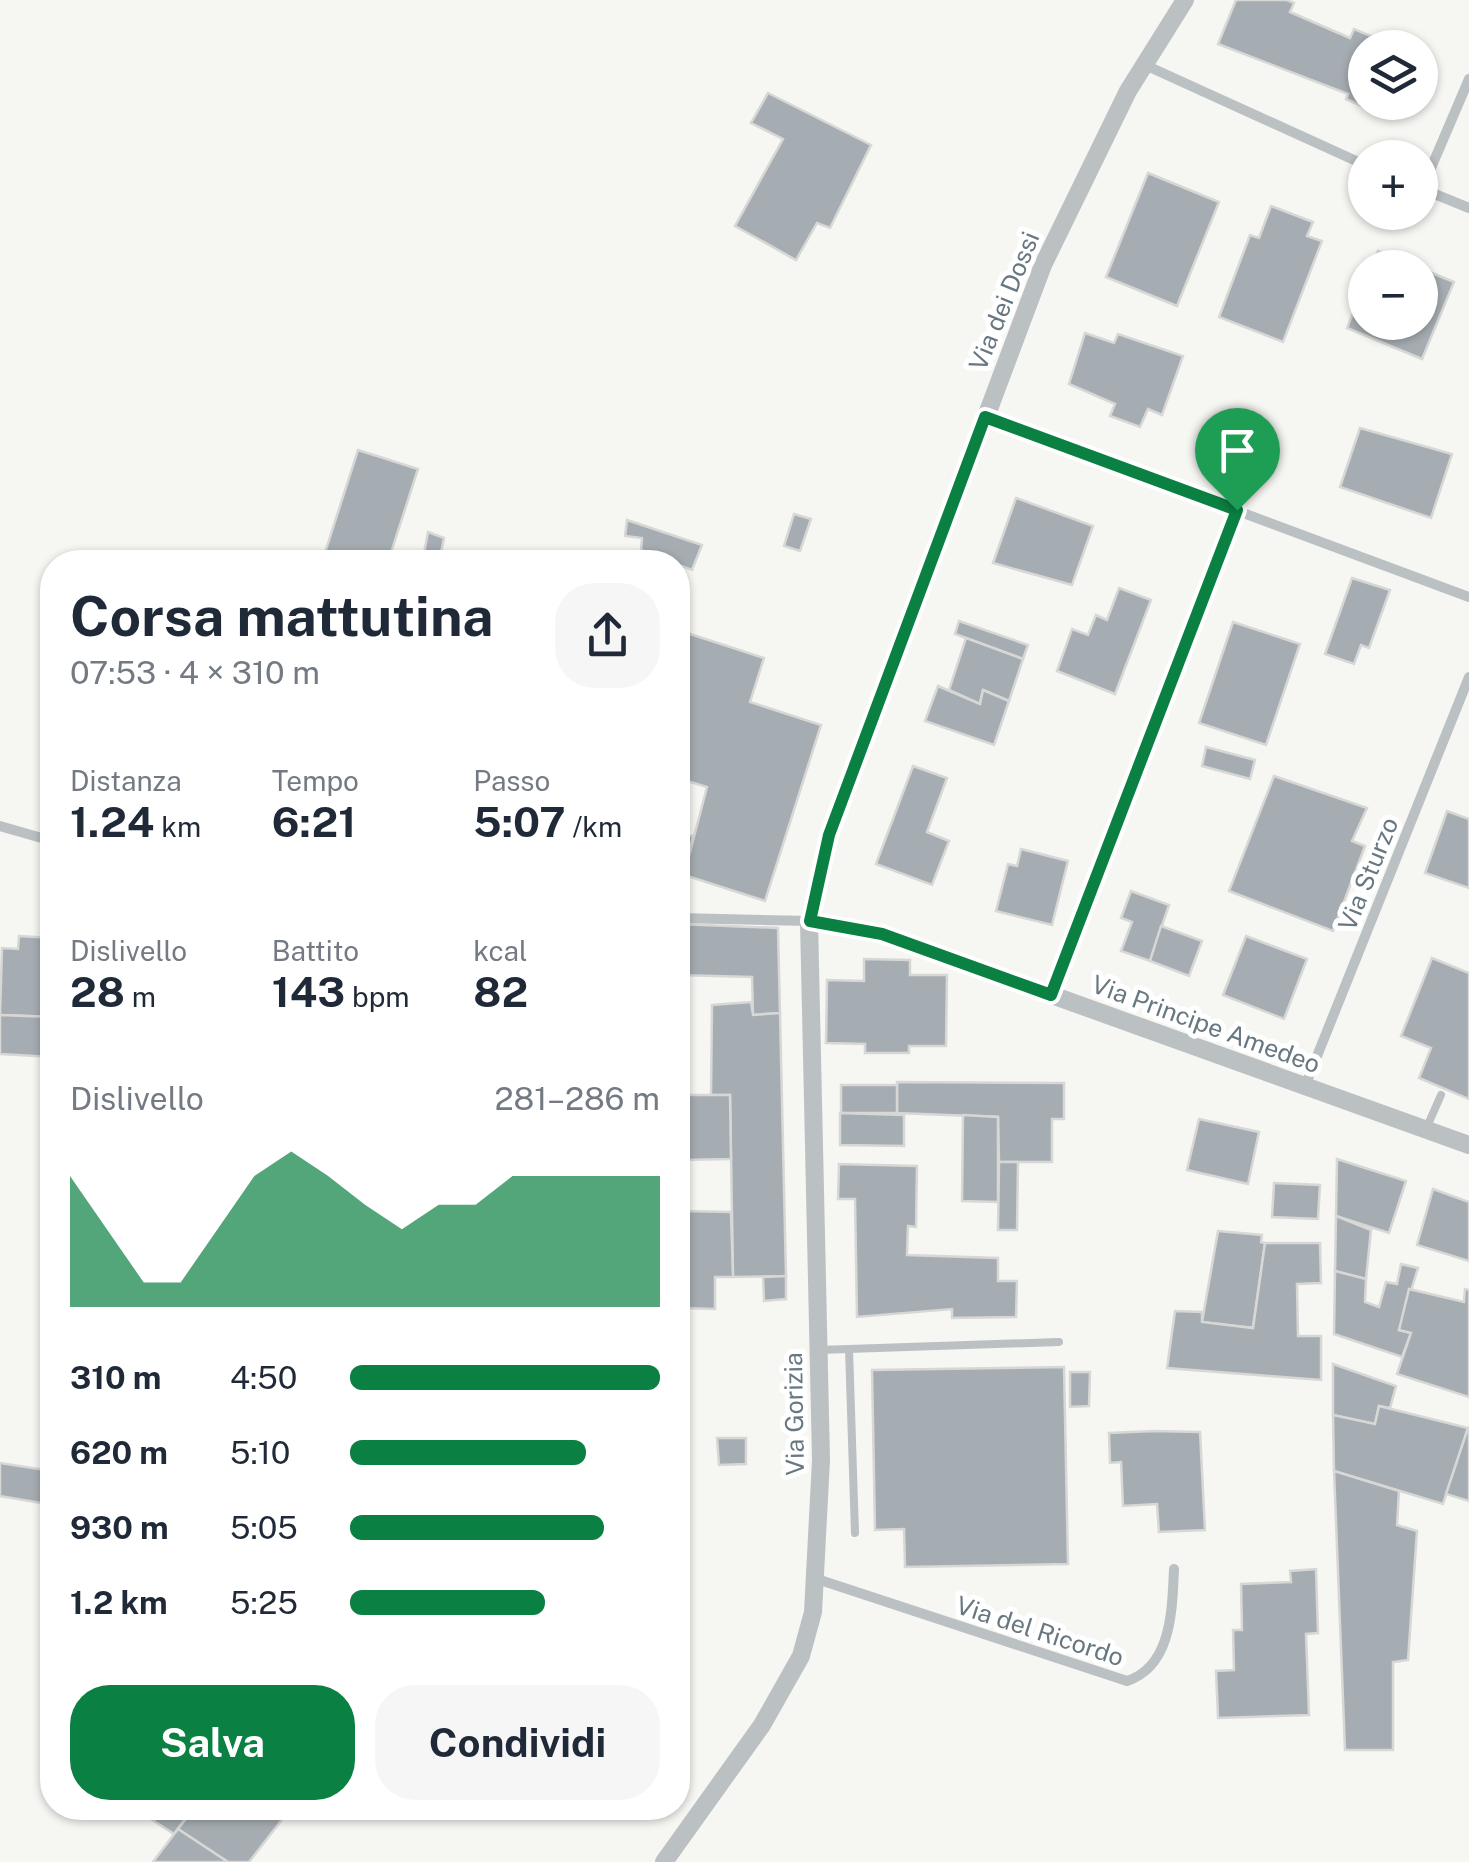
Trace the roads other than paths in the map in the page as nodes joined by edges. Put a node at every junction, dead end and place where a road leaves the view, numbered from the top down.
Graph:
1 (1184, 0) edge
2 (1145, 64) junction
3 (1469, 79) edge
4 (1438, 149) edge
5 (1348, 156) edge
6 (1438, 195) edge
7 (1469, 208) edge
8 (985, 417) junction
9 (1237, 510) junction
10 (1469, 597) edge
11 (1469, 676) edge
12 (0, 826) edge
13 (40, 838) edge
14 (690, 918) edge
15 (810, 921) junction
16 (1051, 995) junction
17 (1305, 1086) junction
18 (1441, 1094) dead end
19 (1426, 1129) junction
20 (1469, 1145) edge
21 (1059, 1342) dead end
22 (849, 1349) junction
23 (818, 1350) junction
24 (855, 1533) dead end
25 (1174, 1570) dead end
26 (816, 1579) junction
27 (664, 1862) edge

1 - 2 street, Via dei Dossi
2 - 5 street
2 - 8 street, Via dei Dossi
3 - 4 street
6 - 7 street
8 - 9 street
8 - 15 street, Via dei Dossi
9 - 10 street
9 - 16 street
11 - 17 street, Via Sturzo
12 - 13 street
14 - 15 street
15 - 16 street, Via Principe Amedeo
15 - 23 street, Via Gorizia
16 - 17 street, Via Principe Amedeo
17 - 19 street, Via Principe Amedeo
18 - 19 lane
19 - 20 street, Via Principe Amedeo
21 - 22 lane
22 - 23 lane
22 - 24 lane
23 - 26 street, Via Gorizia
25 - 26 street, Via del Ricordo
26 - 27 street, Via Gorizia

